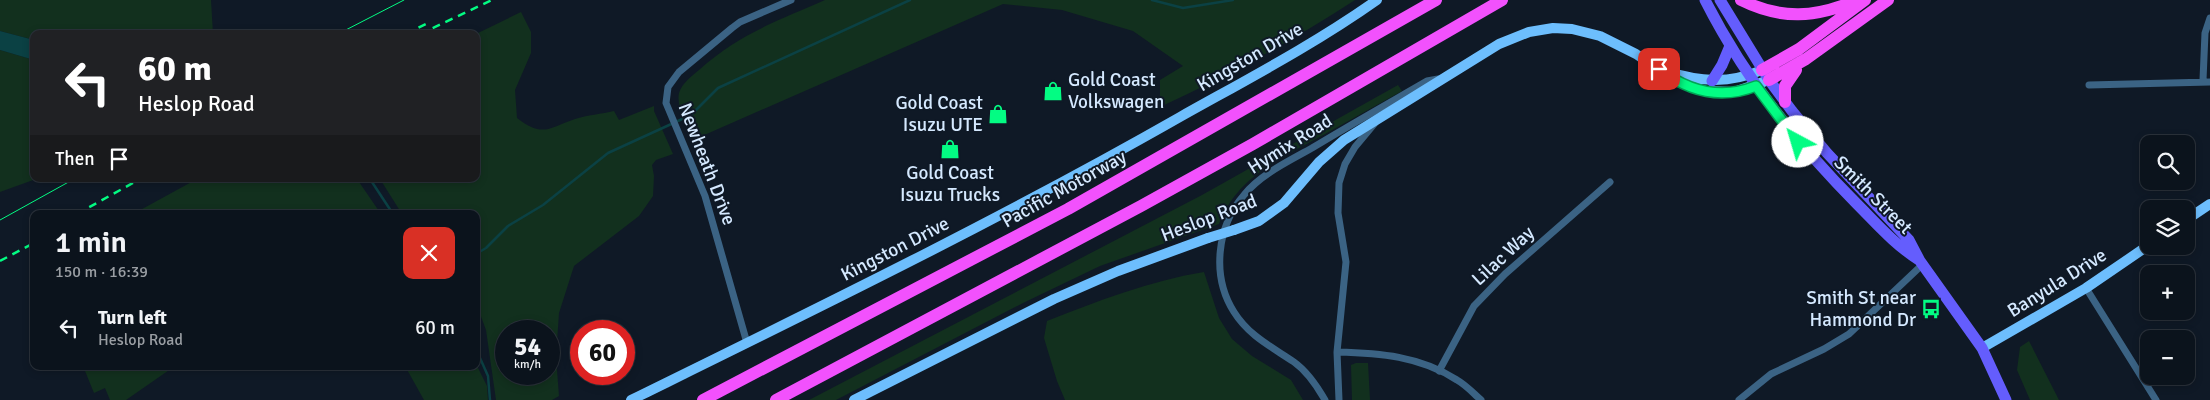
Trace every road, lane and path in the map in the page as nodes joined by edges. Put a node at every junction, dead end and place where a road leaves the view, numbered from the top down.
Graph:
1 (791, 0) edge
2 (1377, 0) edge
3 (1436, 0) edge
4 (1502, 0) edge
5 (1705, 0) edge
6 (1720, 0) edge
7 (1741, 0) edge
8 (1856, 0) edge
9 (1865, 0) edge
10 (1888, 0) edge
11 (2210, 18) edge
12 (1730, 46) junction
13 (1806, 59) junction
14 (1659, 69) junction
15 (1766, 75) junction
16 (1448, 76) junction
17 (1748, 76) junction
18 (1712, 81) junction
19 (2206, 81) edge
20 (2089, 85) dead end
21 (1756, 86) junction
22 (1784, 102) junction
23 (1377, 121) junction
24 (1610, 182) dead end
25 (2210, 204) edge
26 (2195, 214) edge
27 (2140, 251) edge
28 (1922, 262) junction
29 (2086, 288) junction
30 (747, 343) junction
31 (1982, 348) junction
32 (1337, 352) junction
33 (1439, 370) junction
34 (631, 400) edge
35 (703, 400) edge
36 (776, 400) edge
37 (854, 400) edge
38 (1325, 400) edge
39 (1340, 400) edge
40 (1481, 400) edge
41 (1739, 400) edge
42 (2006, 400) edge
43 (2156, 400) edge

1 - 30 street, Newheath Drive
2 - 30 street, Kingston Drive
3 - 35 highway, Pacific Motorway
4 - 36 highway
5 - 12 main road, Smith Street
6 - 15 main road, Smith Street
7 - 8 highway
9 - 15 highway
10 - 13 highway
11 - 19 street
12 - 17 main road, Smith Street
12 - 18 main road
13 - 15 highway
13 - 22 highway
14 - 16 street, Heslop Road
14 - 18 street, Heslop Road
14 - 21 street, Heslop Road
15 - 17 street, Heslop Road
15 - 21 street, Heslop Road
15 - 22 main road, Smith Street
16 - 23 street, Heslop Road
16 - 38 street, Hymix Road
17 - 18 street, Heslop Road
17 - 21 main road, Smith Street
19 - 20 street
21 - 28 main road, Smith Street
22 - 28 main road, Smith Street
23 - 32 street, Hymix Road
23 - 37 street, Heslop Road, bridge
24 - 33 street, Lilac Way
25 - 26 street
27 - 29 street, Banyula Drive
28 - 31 main road, Smith Street
28 - 41 street
29 - 31 street, Banyula Drive
29 - 43 street
30 - 34 street, Kingston Drive
31 - 42 main road, Smith Street
32 - 33 street
32 - 39 street, Hymix Road
33 - 40 street

